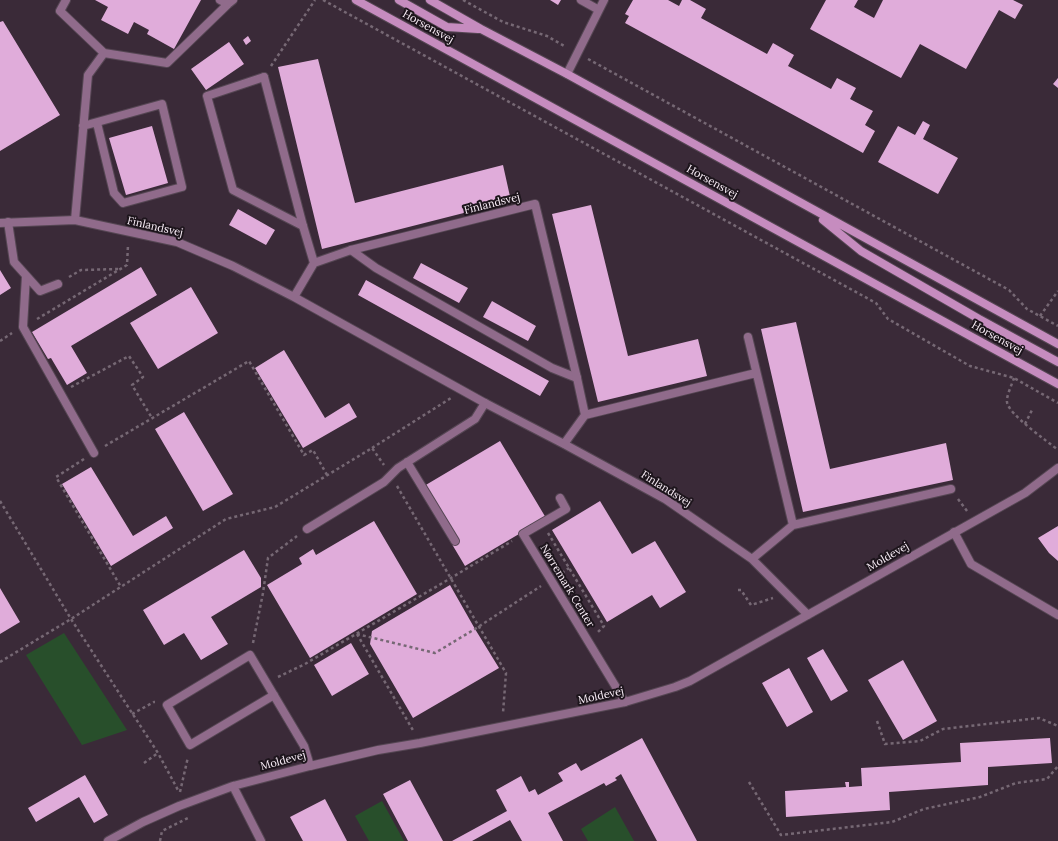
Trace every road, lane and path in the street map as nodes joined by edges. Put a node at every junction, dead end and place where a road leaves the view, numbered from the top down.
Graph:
1 (66, 0) edge
2 (315, 0) edge
3 (323, 0) edge
4 (356, 0) edge
5 (399, 0) edge
6 (430, 0) edge
7 (464, 0) edge
8 (581, 0) edge
9 (604, 0) edge
10 (227, 1) edge
11 (598, 10) junction
12 (481, 29) junction
13 (104, 53) junction
14 (578, 53) junction
15 (567, 74) junction
16 (264, 77) junction
17 (97, 123) junction
18 (83, 126) junction
19 (807, 207) junction
20 (75, 220) junction
21 (4, 222) edge
22 (303, 226) junction
23 (129, 232) junction
24 (351, 250) junction
25 (314, 263) junction
26 (119, 269) junction
27 (26, 276) junction
28 (58, 284) joint
29 (1058, 291) edge
30 (294, 297) junction
31 (1040, 316) junction
32 (1058, 326) edge
33 (23, 327) junction
34 (748, 338) dead end
35 (0, 341) edge
36 (1058, 344) edge
37 (1058, 362) edge
38 (756, 373) junction
39 (577, 378) junction
40 (1014, 378) junction
41 (1058, 384) edge
42 (463, 390) junction
43 (60, 393) junction
44 (485, 403) junction
45 (1058, 403) edge
46 (1033, 408) dead end
47 (584, 415) junction
48 (152, 418) junction
49 (1025, 424) junction
50 (564, 444) junction
51 (372, 448) junction
52 (1058, 450) edge
53 (94, 453) junction
54 (407, 462) junction
55 (1058, 468) edge
56 (328, 475) junction
57 (391, 476) junction
58 (951, 489) joint
59 (560, 498) dead end
60 (0, 501) edge
61 (974, 521) junction
62 (542, 523) junction
63 (793, 525) junction
64 (307, 529) joint
65 (954, 532) junction
66 (523, 534) junction
67 (455, 541) dead end
68 (752, 560) junction
69 (569, 568) junction
70 (451, 578) junction
71 (550, 580) junction
72 (121, 587) junction
73 (738, 590) dead end
74 (787, 594) junction
75 (808, 615) junction
76 (1058, 615) edge
77 (71, 619) junction
78 (479, 626) junction
79 (357, 634) junction
80 (589, 642) junction
81 (250, 654) junction
82 (0, 662) edge
83 (266, 682) junction
84 (274, 695) junction
85 (625, 702) junction
86 (167, 705) junction
87 (132, 714) junction
88 (877, 721) dead end
89 (1058, 726) edge
90 (502, 727) junction
91 (420, 743) junction
92 (190, 745) junction
93 (158, 753) junction
94 (144, 763) dead end
95 (310, 766) junction
96 (1058, 766) edge
97 (749, 782) dead end
98 (233, 786) junction
99 (108, 841) edge
100 (261, 841) edge

1 - 13 street
2 - 16 path
3 - 40 path
4 - 41 main road, Horsensvej
5 - 12 main road
6 - 12 main road
7 - 14 path
8 - 11 street
9 - 11 street
10 - 13 street
11 - 14 street
12 - 15 main road
13 - 18 street
14 - 15 street
14 - 31 path
15 - 19 main road
16 - 22 street
16 - 22 street
17 - 17 street
17 - 18 street
18 - 20 street
19 - 36 main road
19 - 37 main road
20 - 21 street, Finlandsvej
20 - 23 street, Finlandsvej
21 - 27 street
22 - 25 street
23 - 26 path
23 - 30 street, Finlandsvej
24 - 25 street, Finlandsvej
24 - 39 street
24 - 39 street, Finlandsvej
25 - 30 street
26 - 28 path
26 - 33 path
27 - 28 street
27 - 33 street
29 - 31 path
30 - 42 street, Finlandsvej
31 - 32 path
33 - 35 path
33 - 43 street
34 - 38 street
38 - 47 street
38 - 63 street
39 - 47 street, Finlandsvej
40 - 45 path
40 - 49 path
42 - 44 street, Finlandsvej
42 - 51 path
43 - 48 path
43 - 53 street
44 - 50 street, Finlandsvej
44 - 54 street
46 - 49 path
47 - 50 street
48 - 53 path
48 - 56 path
49 - 52 path
50 - 68 street, Finlandsvej
51 - 56 path
51 - 57 path
53 - 72 path
54 - 57 street
54 - 67 street
55 - 61 street, Moldevej
56 - 72 path
57 - 64 street
57 - 70 path
58 - 61 path
58 - 63 street
59 - 62 street
60 - 77 path
61 - 65 street, Moldevej
62 - 66 street
62 - 69 path
63 - 68 street
64 - 81 path
65 - 75 street, Moldevej
65 - 76 street
66 - 70 path
66 - 71 street, Nørremark Center
68 - 74 street, Finlandsvej
69 - 71 path
69 - 80 path
70 - 78 path
70 - 79 path
71 - 78 path
71 - 80 street, Nørremark Center
72 - 77 path
73 - 74 path
74 - 75 street, Finlandsvej
75 - 85 street, Moldevej
77 - 82 path
77 - 87 path
78 - 79 path
78 - 90 path
79 - 83 path
79 - 91 path
80 - 85 street, Nørremark Center
81 - 83 street
81 - 86 street
83 - 84 street
84 - 92 street
84 - 95 street
85 - 90 street, Moldevej
86 - 87 path
86 - 92 street
87 - 93 path
88 - 89 path
90 - 91 street, Moldevej
91 - 95 street, Moldevej
92 - 93 path
93 - 94 path
95 - 98 street, Moldevej
96 - 97 path
98 - 99 street, Moldevej
98 - 100 street

